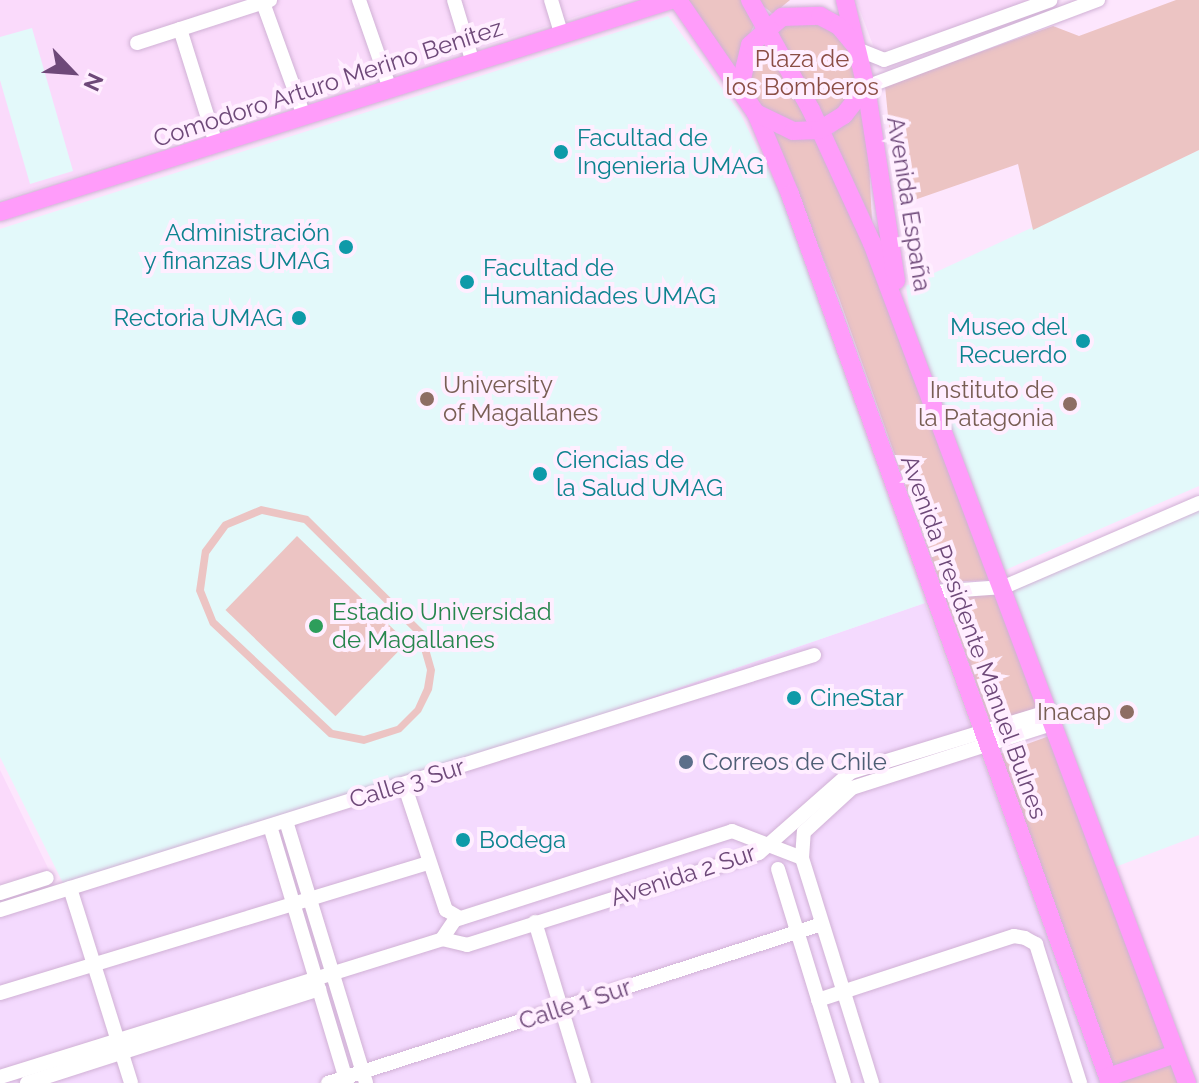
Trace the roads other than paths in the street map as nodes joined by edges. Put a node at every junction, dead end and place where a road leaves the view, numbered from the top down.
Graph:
1 (359, 0) edge
2 (454, 0) edge
3 (551, 0) edge
4 (671, 0) edge
5 (678, 0) edge
6 (750, 0) edge
7 (845, 0) edge
8 (1052, 0) edge
9 (1098, 0) edge
10 (265, 1) edge
11 (796, 6) edge
12 (1060, 17) junction
13 (766, 25) junction
14 (180, 29) junction
15 (562, 35) junction
16 (137, 43) dead end
17 (857, 49) junction
18 (473, 63) junction
19 (740, 87) junction
20 (866, 87) junction
21 (390, 89) junction
22 (756, 113) junction
23 (304, 116) junction
24 (820, 130) junction
25 (216, 144) junction
26 (0, 212) edge
27 (903, 323) junction
28 (1199, 503) edge
29 (1004, 587) junction
30 (933, 592) junction
31 (814, 655) dead end
32 (1049, 718) junction
33 (986, 738) junction
34 (404, 784) junction
35 (286, 821) junction
36 (270, 826) junction
37 (768, 845) junction
38 (802, 858) junction
39 (427, 863) junction
40 (778, 869) dead end
41 (47, 878) dead end
42 (70, 888) junction
43 (0, 893) edge
44 (309, 899) junction
45 (292, 904) junction
46 (0, 910) edge
47 (460, 918) junction
48 (535, 922) junction
49 (822, 924) junction
50 (797, 932) junction
51 (442, 939) junction
52 (94, 963) junction
53 (332, 978) junction
54 (317, 983) junction
55 (842, 992) junction
56 (0, 993) edge
57 (818, 1000) junction
58 (561, 1009) junction
59 (120, 1048) junction
60 (1175, 1054) junction
61 (0, 1077) edge
62 (365, 1078) edge
63 (346, 1080) edge
64 (1109, 1080) edge
65 (27, 1083) edge
66 (131, 1083) edge
67 (328, 1083) edge
68 (584, 1083) edge
69 (844, 1083) edge
70 (872, 1083) edge
71 (1078, 1083) edge
72 (1187, 1083) edge

1 - 21 street
2 - 18 street
3 - 15 street
4 - 15 main road, Comodoro Arturo Merino Benítez
5 - 19 main road, Avenida Presidente Manuel Bulnes
6 - 13 main road, Avenida Presidente Manuel Bulnes
7 - 17 main road, Avenida España
8 - 12 street
8 - 17 street
9 - 12 street
10 - 14 street
10 - 23 street
11 - 13 main road
11 - 17 main road
12 - 20 street
13 - 19 main road
13 - 24 main road, Avenida Presidente Manuel Bulnes
14 - 16 street
14 - 25 street
15 - 18 main road, Comodoro Arturo Merino Benítez
17 - 20 main road, Avenida España
18 - 21 main road, Comodoro Arturo Merino Benítez
19 - 22 main road, Avenida Presidente Manuel Bulnes
20 - 24 main road
20 - 27 main road, Avenida España
21 - 23 main road, Comodoro Arturo Merino Benítez
22 - 24 main road
22 - 30 main road, Avenida Presidente Manuel Bulnes
23 - 25 main road, Comodoro Arturo Merino Benítez
24 - 27 main road, Avenida Presidente Manuel Bulnes
25 - 26 main road, Comodoro Arturo Merino Benítez
27 - 29 main road, Avenida Presidente Manuel Bulnes
28 - 29 street
29 - 30 street
29 - 32 main road, Avenida Presidente Manuel Bulnes
30 - 33 main road, Avenida Presidente Manuel Bulnes
31 - 34 street, Calle 3 Sur
32 - 33 street
32 - 60 main road, Avenida Presidente Manuel Bulnes
33 - 37 street
33 - 38 street
33 - 64 main road, Avenida Presidente Manuel Bulnes
34 - 35 street, Calle 3 Sur
34 - 39 street
35 - 36 street, Calle 3 Sur
35 - 44 street
36 - 42 street, Calle 3 Sur
36 - 45 street
37 - 38 street
37 - 47 street, Avenida 2 Sur
37 - 48 street, Avenida 2 Sur
38 - 49 street
39 - 44 street
39 - 47 street
40 - 50 street
41 - 43 street
42 - 46 street, Calle 3 Sur
42 - 52 street
44 - 45 street
44 - 53 street
45 - 52 street
45 - 54 street
47 - 51 street
48 - 51 street, Avenida 2 Sur
48 - 58 street
49 - 50 street, Calle 1 Sur
49 - 55 street
50 - 57 street
50 - 58 street, Calle 1 Sur
51 - 53 street, Avenida 2 Sur
52 - 56 street
52 - 59 street
53 - 54 street, Avenida 2 Sur
53 - 62 street
54 - 59 street, Avenida 2 Sur
54 - 63 street
55 - 57 street
55 - 70 street
55 - 71 street
57 - 69 street
58 - 62 street, Calle 1 Sur
58 - 68 street
59 - 61 street, Avenida 2 Sur
59 - 65 street, Avenida 2 Sur
59 - 66 street
60 - 64 main road
60 - 72 main road, Avenida Presidente Manuel Bulnes
62 - 63 street, Calle 1 Sur
63 - 67 street, Calle 1 Sur

